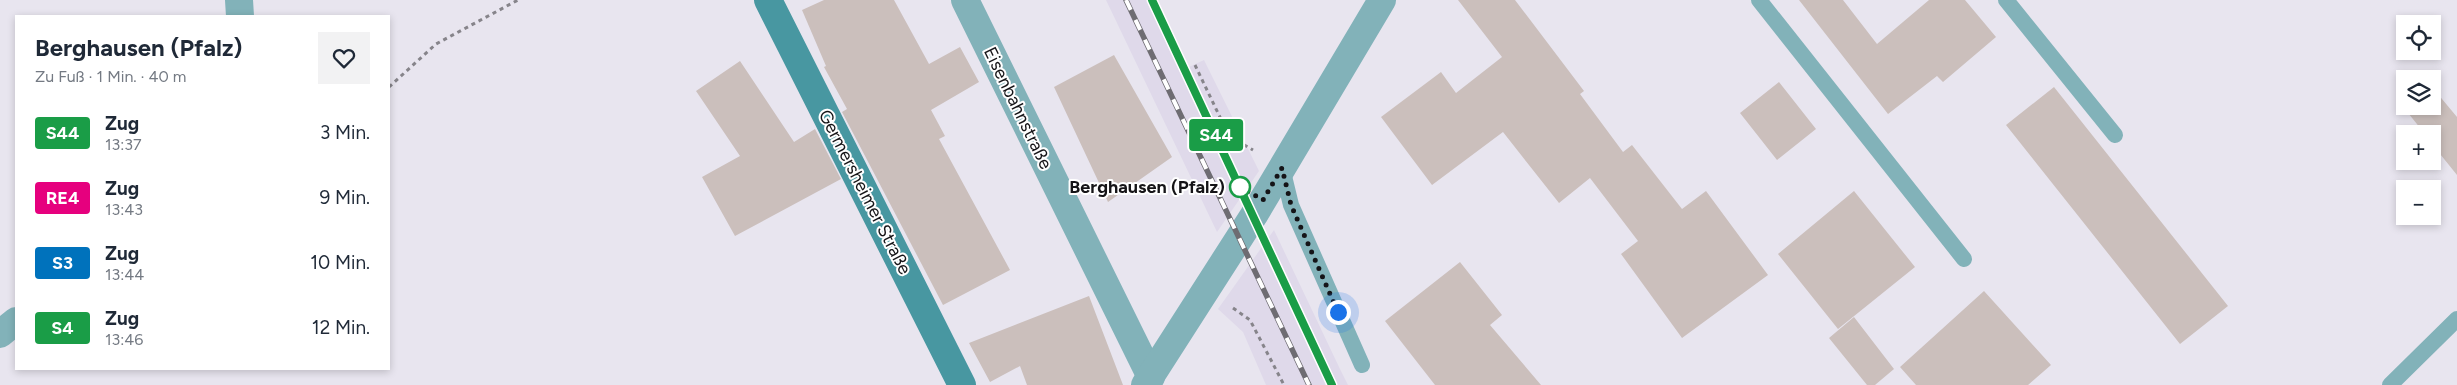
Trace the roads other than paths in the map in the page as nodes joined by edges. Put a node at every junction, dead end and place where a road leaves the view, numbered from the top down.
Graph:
1 (239, 0) edge
2 (768, 0) edge
3 (965, 0) edge
4 (1382, 0) edge
5 (1759, 0) edge
6 (2006, 0) edge
7 (240, 15) edge
8 (2115, 135) dead end
9 (1282, 168) junction
10 (1964, 259) dead end
11 (2457, 319) edge
12 (15, 322) edge
13 (0, 334) edge
14 (1362, 366) dead end
15 (1148, 381) edge
16 (962, 385) edge
17 (2390, 385) edge

1 - 7 street
2 - 16 main road, Germersheimer Straße
3 - 15 street, Eisenbahnstraße
4 - 9 street
5 - 10 lane
6 - 8 lane
9 - 14 lane
9 - 15 street
11 - 17 lane
12 - 13 street

